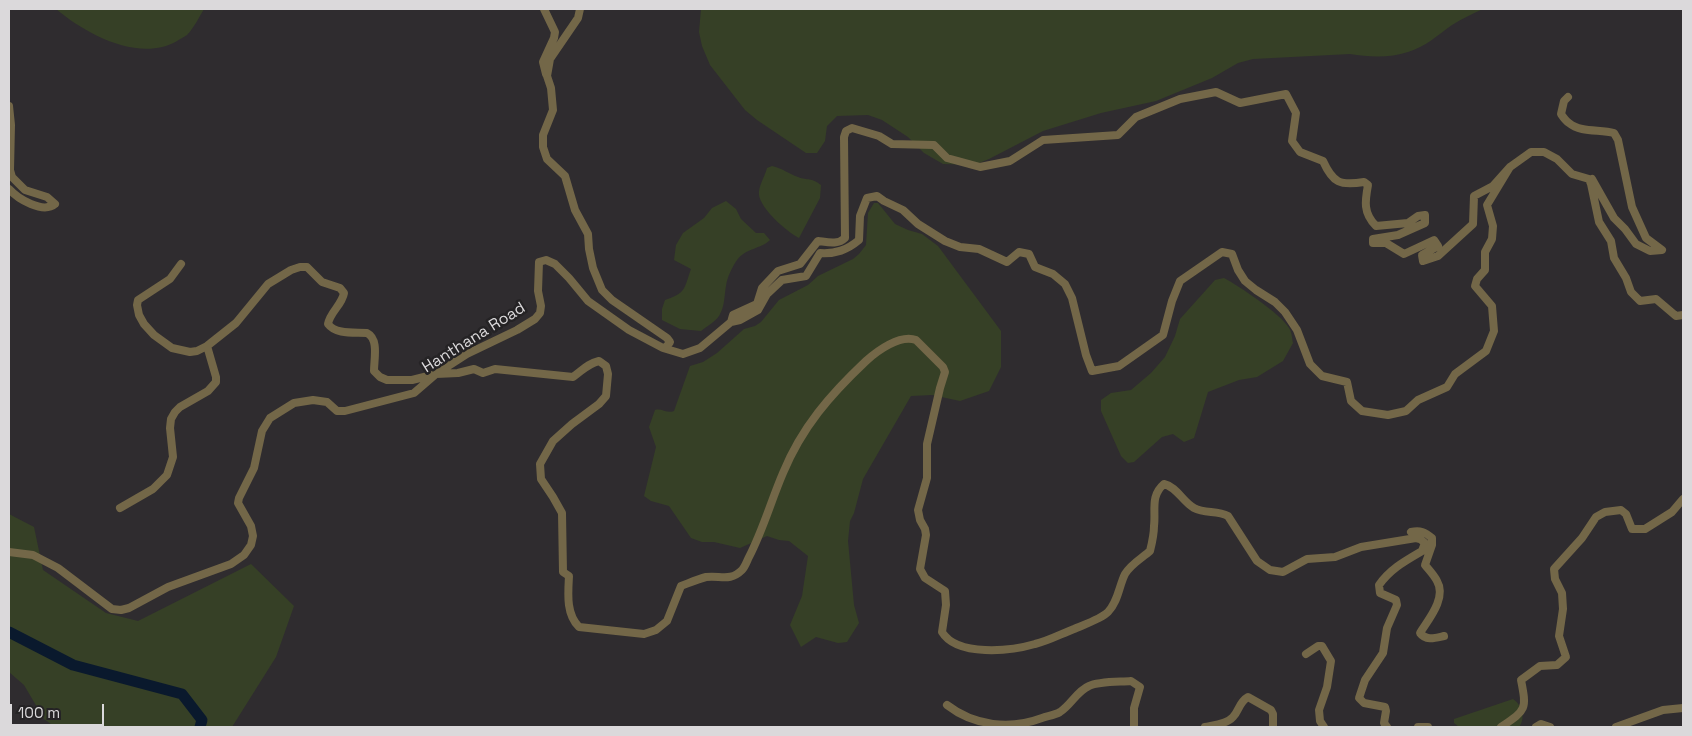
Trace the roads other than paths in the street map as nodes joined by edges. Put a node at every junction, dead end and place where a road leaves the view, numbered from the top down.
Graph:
1 (544, 9) edge
2 (580, 9) edge
3 (547, 76) junction
4 (1568, 97) dead end
5 (9, 106) edge
6 (1510, 167) junction
7 (1591, 184) junction
8 (9, 189) edge
9 (181, 264) dead end
10 (1683, 315) edge
11 (731, 322) junction
12 (207, 346) junction
13 (662, 348) junction
14 (436, 374) junction
15 (1683, 499) edge
16 (120, 508) dead end
17 (1416, 538) junction
18 (9, 552) edge
19 (1444, 636) dead end
20 (1306, 654) dead end
21 (947, 705) dead end
22 (1683, 708) edge
23 (1134, 727) edge
24 (1205, 727) edge
25 (1273, 727) edge
26 (1324, 727) edge
27 (1386, 727) edge
28 (1418, 727) edge
29 (1428, 727) edge
30 (1501, 727) edge
31 (1536, 727) edge
32 (1550, 727) edge
33 (1616, 727) edge

1 - 3 street
2 - 3 street
3 - 13 street
4 - 7 street
5 - 8 street
6 - 7 street
6 - 11 street
6 - 11 street
7 - 10 street
9 - 12 street
11 - 13 street
12 - 14 street
12 - 16 street
13 - 14 street, Hanthana Road
14 - 17 street
14 - 18 street, Hanthana Road
15 - 30 street
17 - 19 street
17 - 27 street
20 - 26 street
21 - 23 street
22 - 33 street
24 - 25 street
28 - 29 street
31 - 32 street

